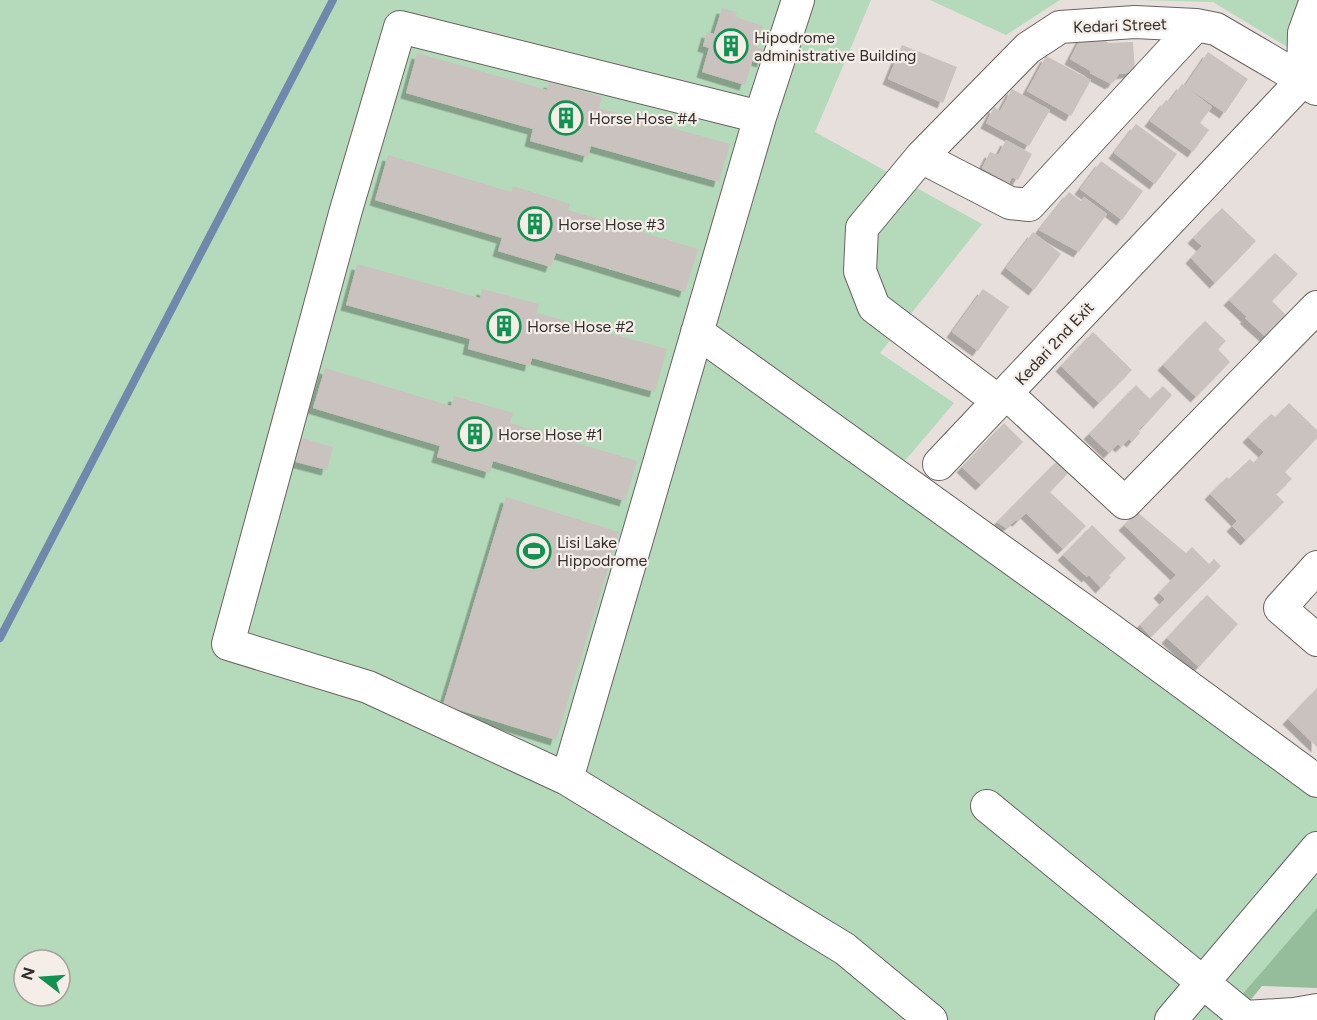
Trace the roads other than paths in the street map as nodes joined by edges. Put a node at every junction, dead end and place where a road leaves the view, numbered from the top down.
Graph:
1 (798, 0) edge
2 (1316, 0) edge
3 (1196, 25) junction
4 (1310, 85) edge
5 (760, 117) junction
6 (921, 157) junction
7 (1317, 307) edge
8 (697, 332) junction
9 (1002, 397) junction
10 (939, 464) dead end
11 (1317, 567) edge
12 (1317, 640) edge
13 (567, 779) junction
14 (1317, 781) edge
15 (987, 806) dead end
16 (1317, 848) edge
17 (1203, 983) junction
18 (1317, 1010) edge
19 (1246, 1018) edge
20 (931, 1020) edge
21 (1171, 1020) edge

1 - 5 street
2 - 4 street
3 - 4 street, Kedari Street
3 - 6 street, Kedari Street
3 - 6 street
4 - 9 street, Kedari 2nd Exit
5 - 8 street
5 - 13 street
6 - 9 street, Kedari Street
7 - 9 street, Kedari 2nd Exit
8 - 13 street
8 - 14 street
9 - 10 street
11 - 12 street
13 - 20 street
15 - 17 street
16 - 17 street
17 - 19 street
17 - 21 street
18 - 19 street

